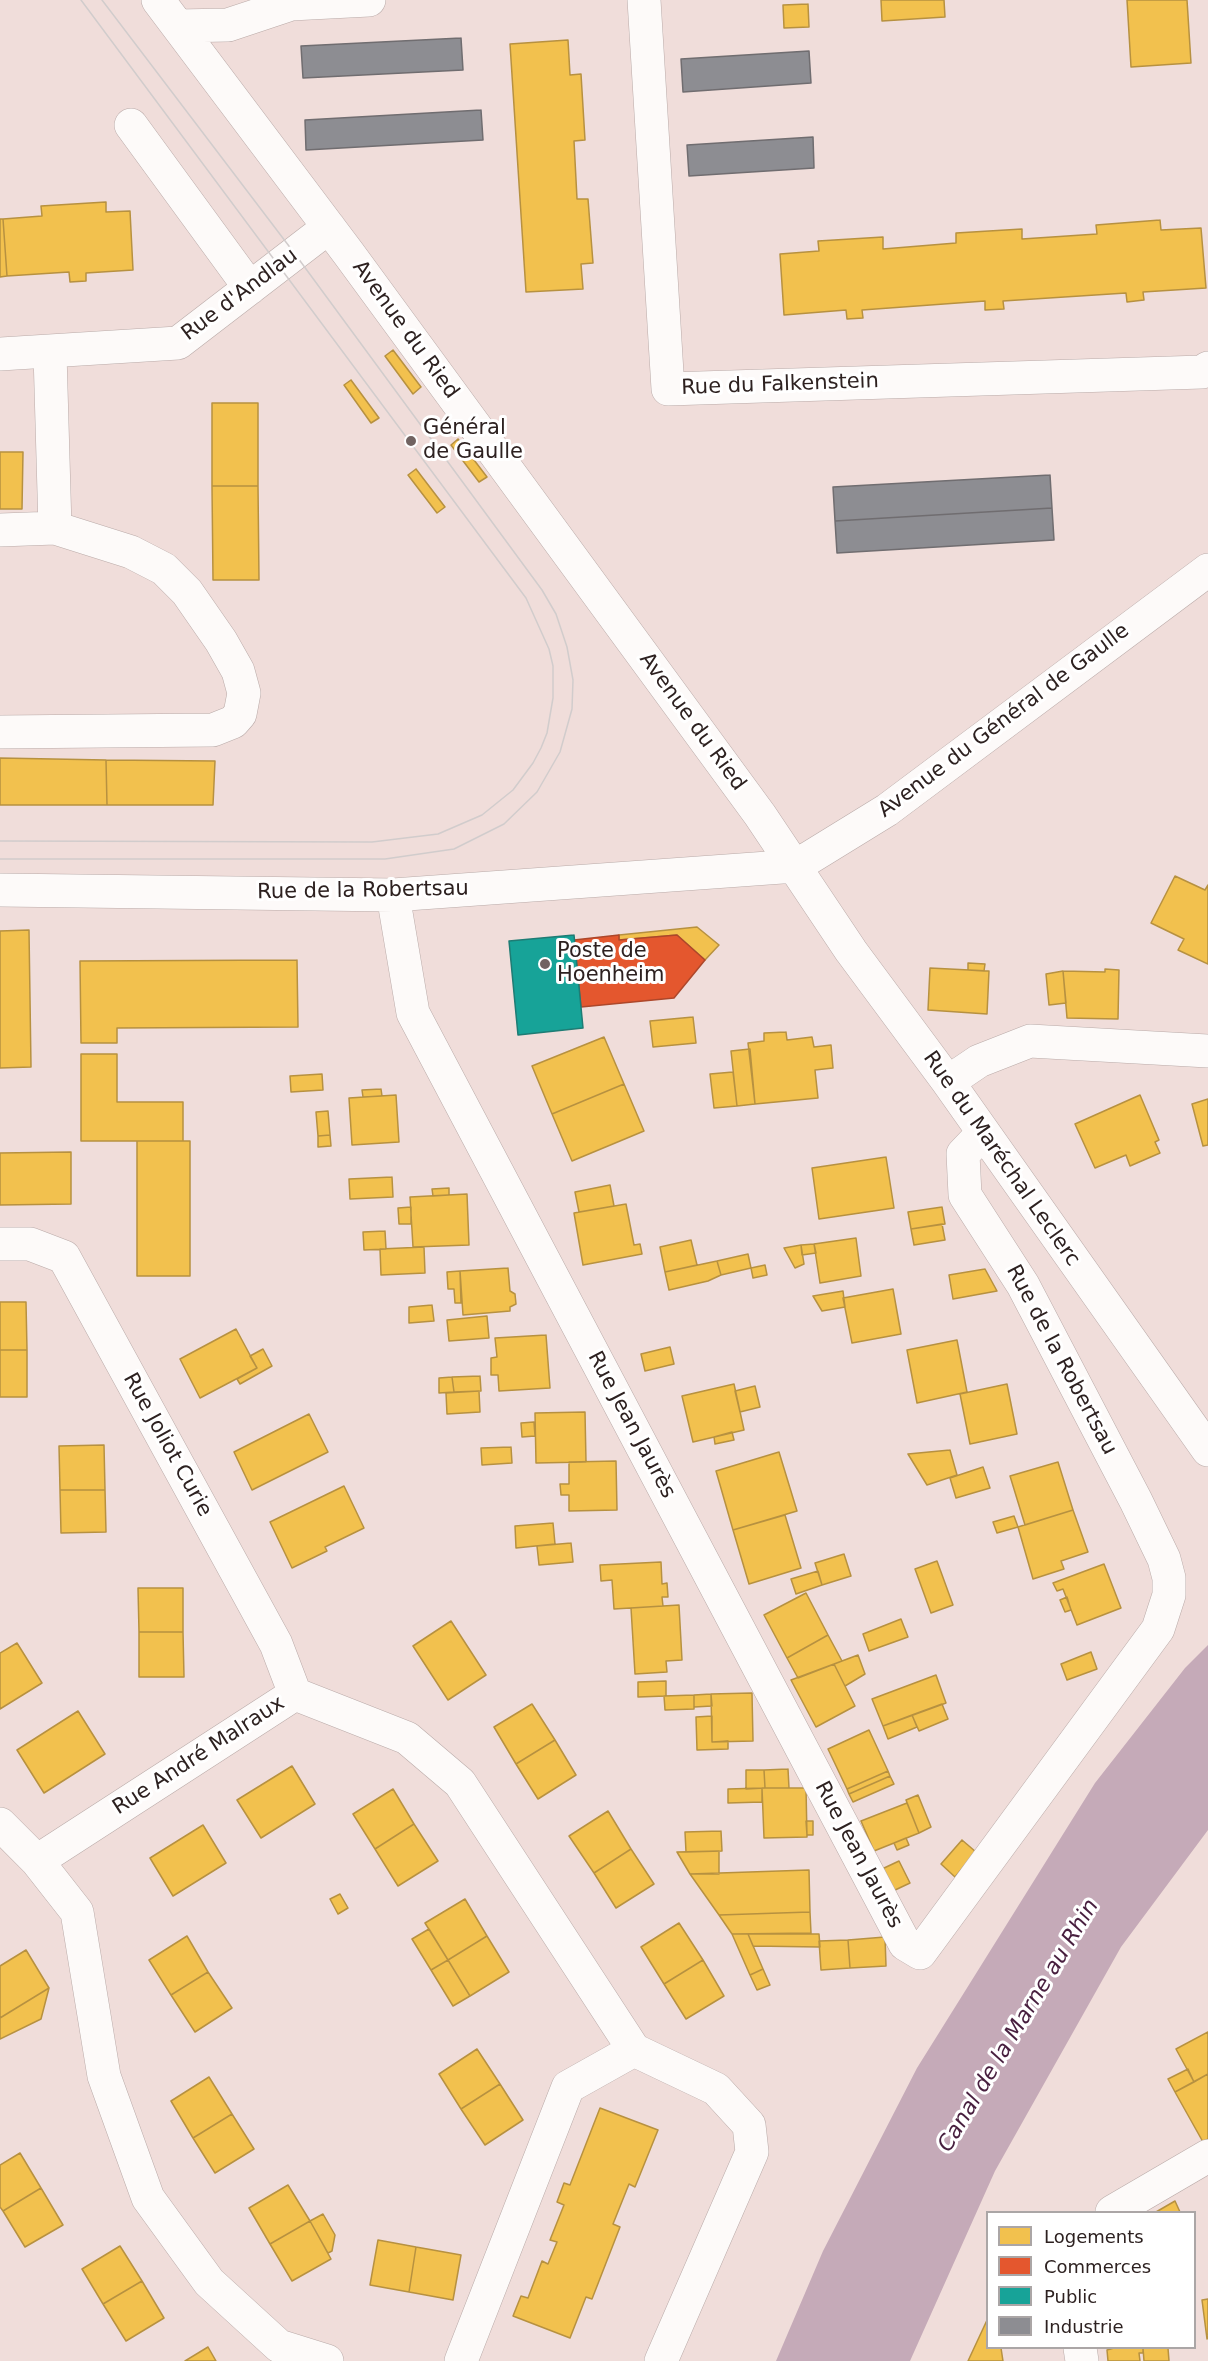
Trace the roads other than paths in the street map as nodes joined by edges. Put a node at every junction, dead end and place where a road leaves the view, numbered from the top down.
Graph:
1 (158, 0) edge
2 (369, 0) edge
3 (644, 0) edge
4 (178, 26) junction
5 (131, 125) dead end
6 (329, 227) junction
7 (250, 288) junction
8 (50, 352) junction
9 (0, 354) edge
10 (1208, 368) edge
11 (55, 528) junction
12 (0, 530) edge
13 (1208, 570) edge
14 (0, 732) edge
15 (796, 866) junction
16 (0, 890) edge
17 (393, 894) junction
18 (1208, 1051) edge
19 (948, 1082) junction
20 (983, 1133) junction
21 (0, 1244) edge
22 (1208, 1450) edge
23 (1169, 1595) joint
24 (295, 1694) junction
25 (0, 1824) edge
26 (37, 1861) junction
27 (634, 2050) junction
28 (1208, 2156) edge
29 (1114, 2211) edge
30 (327, 2361) edge
31 (461, 2361) edge
32 (661, 2361) edge

1 - 4 street, Avenue du Ried
2 - 4 street
3 - 10 street, Rue du Falkenstein
4 - 6 street, Avenue du Ried
5 - 7 street
6 - 7 street, Rue d'Andlau
6 - 15 street, Avenue du Ried
7 - 8 street, Rue d'Andlau
8 - 9 street, Rue d'Andlau
8 - 11 street
11 - 12 street
11 - 14 street
13 - 15 street, Avenue du Général de Gaulle
15 - 17 street, Rue de la Robertsau
15 - 19 street, Rue du Maréchal Leclerc
16 - 17 street, Rue de la Robertsau
17 - 23 street, Rue Jean Jaurès
18 - 19 street
19 - 20 street, Rue du Maréchal Leclerc
20 - 22 street, Rue du Maréchal Leclerc
20 - 23 street, Rue de la Robertsau
21 - 24 street, Rue Joliot Curie
24 - 26 street, Rue André Malraux
24 - 27 street, Rue André Malraux
25 - 26 street
26 - 30 street
27 - 31 street
27 - 32 street
28 - 29 street

